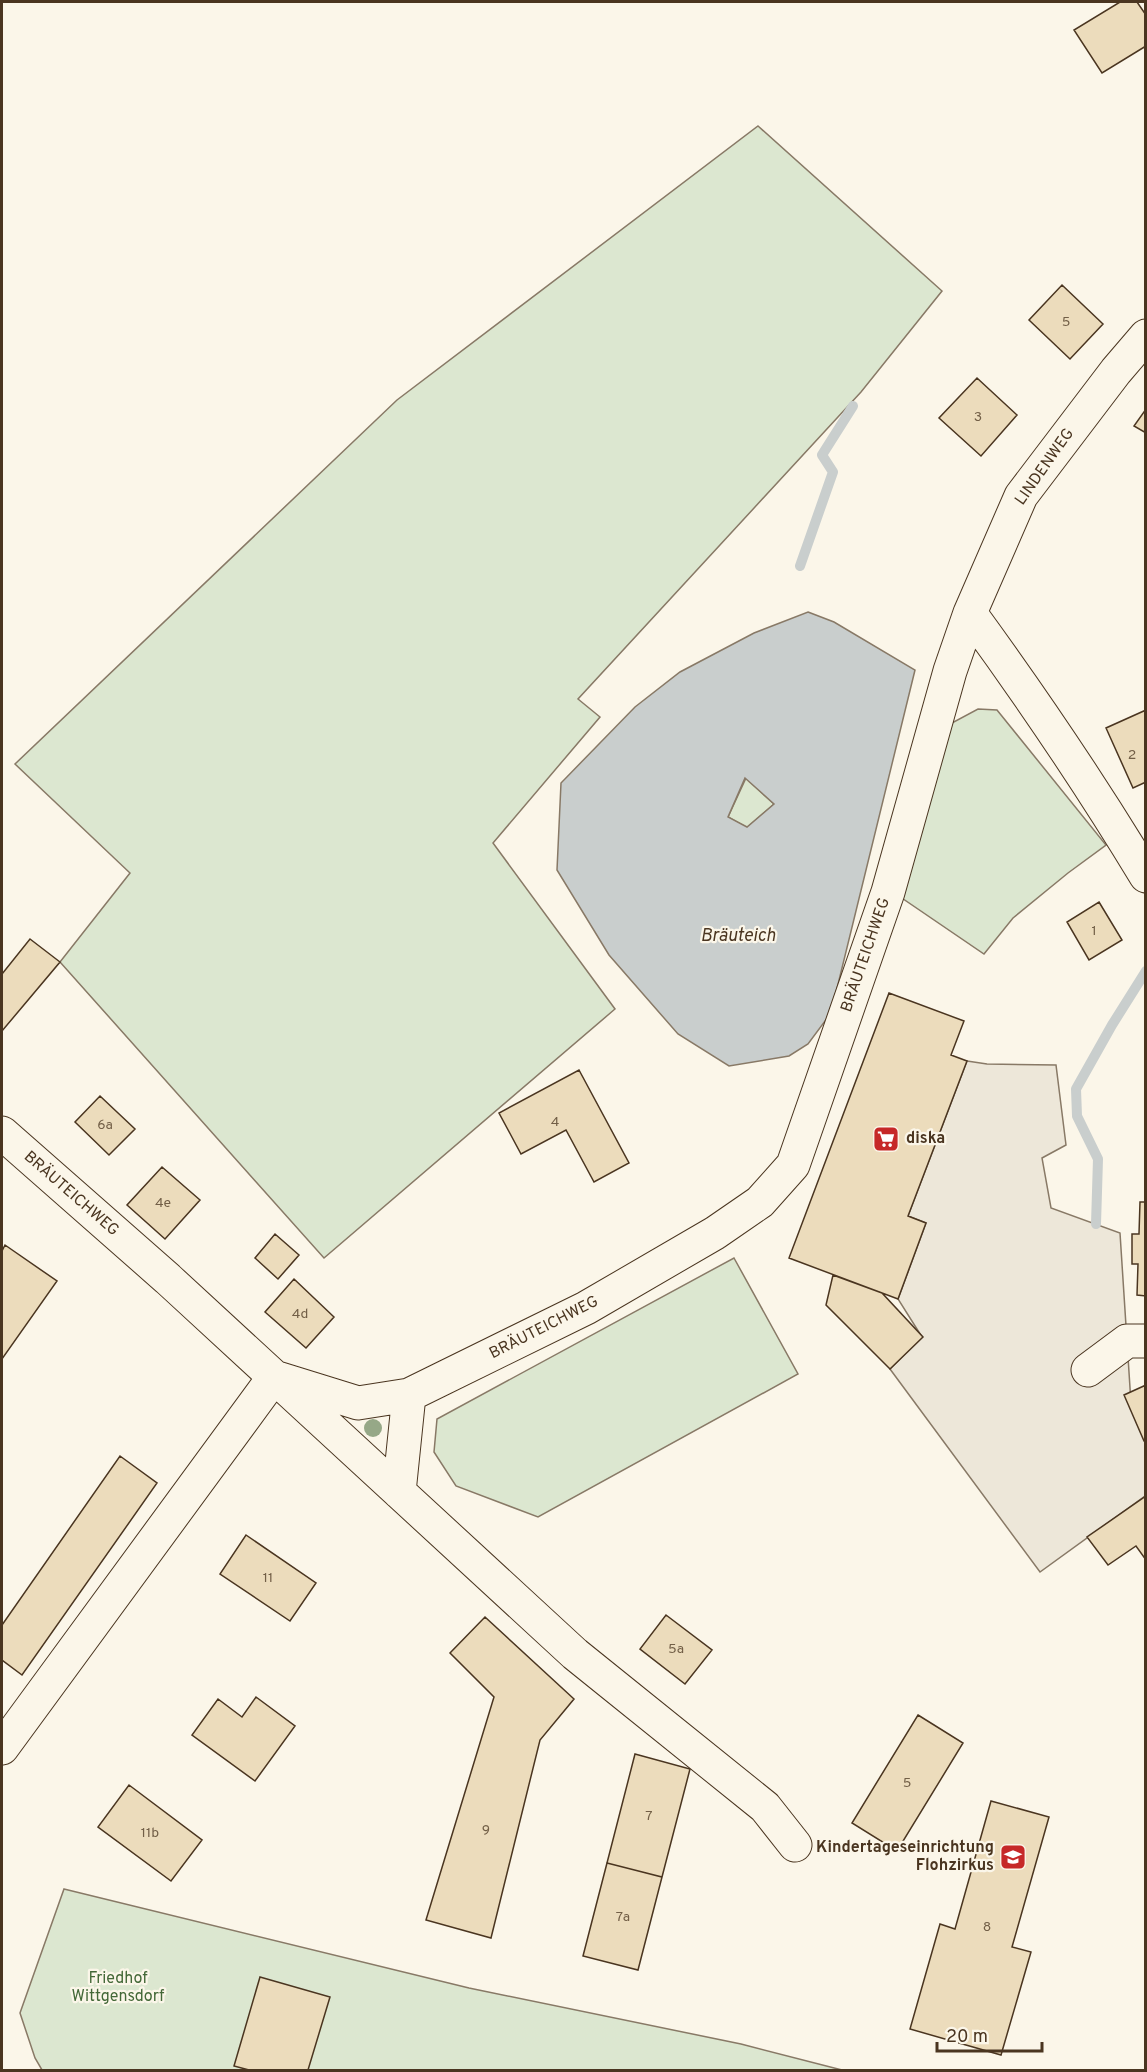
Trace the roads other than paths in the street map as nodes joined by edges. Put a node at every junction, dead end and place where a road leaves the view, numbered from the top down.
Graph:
1 (1146, 336) edge
2 (970, 613) junction
3 (1146, 876) edge
4 (2, 1134) edge
5 (1146, 1341) edge
6 (1088, 1370) dead end
7 (274, 1377) junction
8 (409, 1395) junction
9 (399, 1492) junction
10 (2, 1748) edge
11 (795, 1845) dead end

1 - 2 street, LINDENWEG
2 - 3 street
2 - 8 street, BRÄUTEICHWEG
4 - 7 street, BRÄUTEICHWEG
5 - 6 street
7 - 8 street, BRÄUTEICHWEG
7 - 9 street, BRÄUTEICHWEG
7 - 10 street
8 - 9 street
9 - 11 street, BRÄUTEICHWEG

